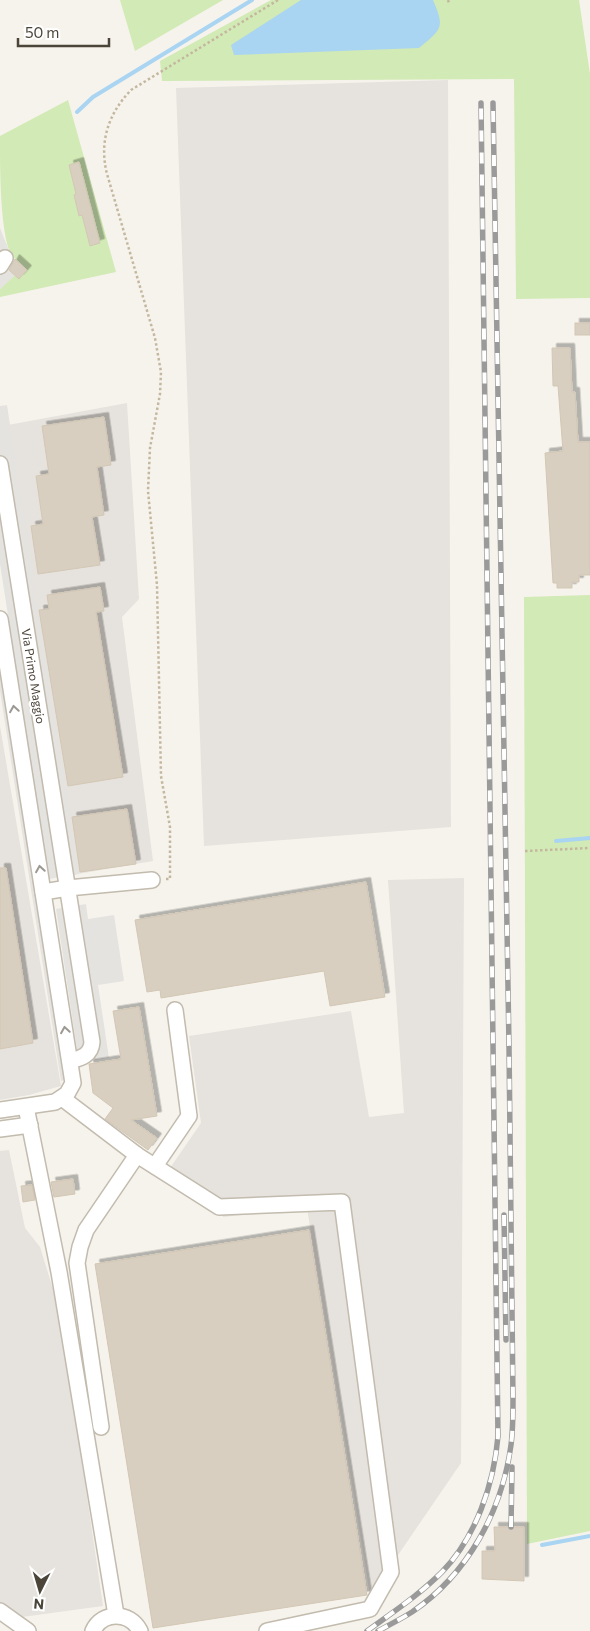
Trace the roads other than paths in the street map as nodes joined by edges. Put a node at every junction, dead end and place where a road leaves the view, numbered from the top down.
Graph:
1 (0, 464) edge
2 (0, 619) edge
3 (152, 880) road end
4 (68, 888) junction
5 (43, 892) junction
6 (175, 1010) dead end
7 (70, 1061) junction
8 (62, 1098) junction
9 (26, 1106) junction
10 (0, 1110) edge
11 (30, 1125) junction
12 (0, 1129) edge
13 (138, 1155) junction
14 (155, 1166) junction
15 (101, 1427) dead end
16 (0, 1611) edge
17 (116, 1615) junction
18 (28, 1631) edge
19 (93, 1631) edge
20 (140, 1631) edge
21 (267, 1631) edge

1 - 4 street, Via Primo Maggio
5 -> 2 street, Via Primo Maggio
3 - 4 street
4 - 5 street
4 - 7 street, Via Primo Maggio
7 -> 5 street, Via Primo Maggio
6 - 14 street
7 - 8 street, Via Primo Maggio
8 - 9 street
8 - 13 street
9 - 10 street
9 - 11 street
11 - 12 street
11 - 17 street
13 - 14 street
13 - 15 street
14 - 21 street
16 - 18 street
17 - 19 street
17 - 20 street

